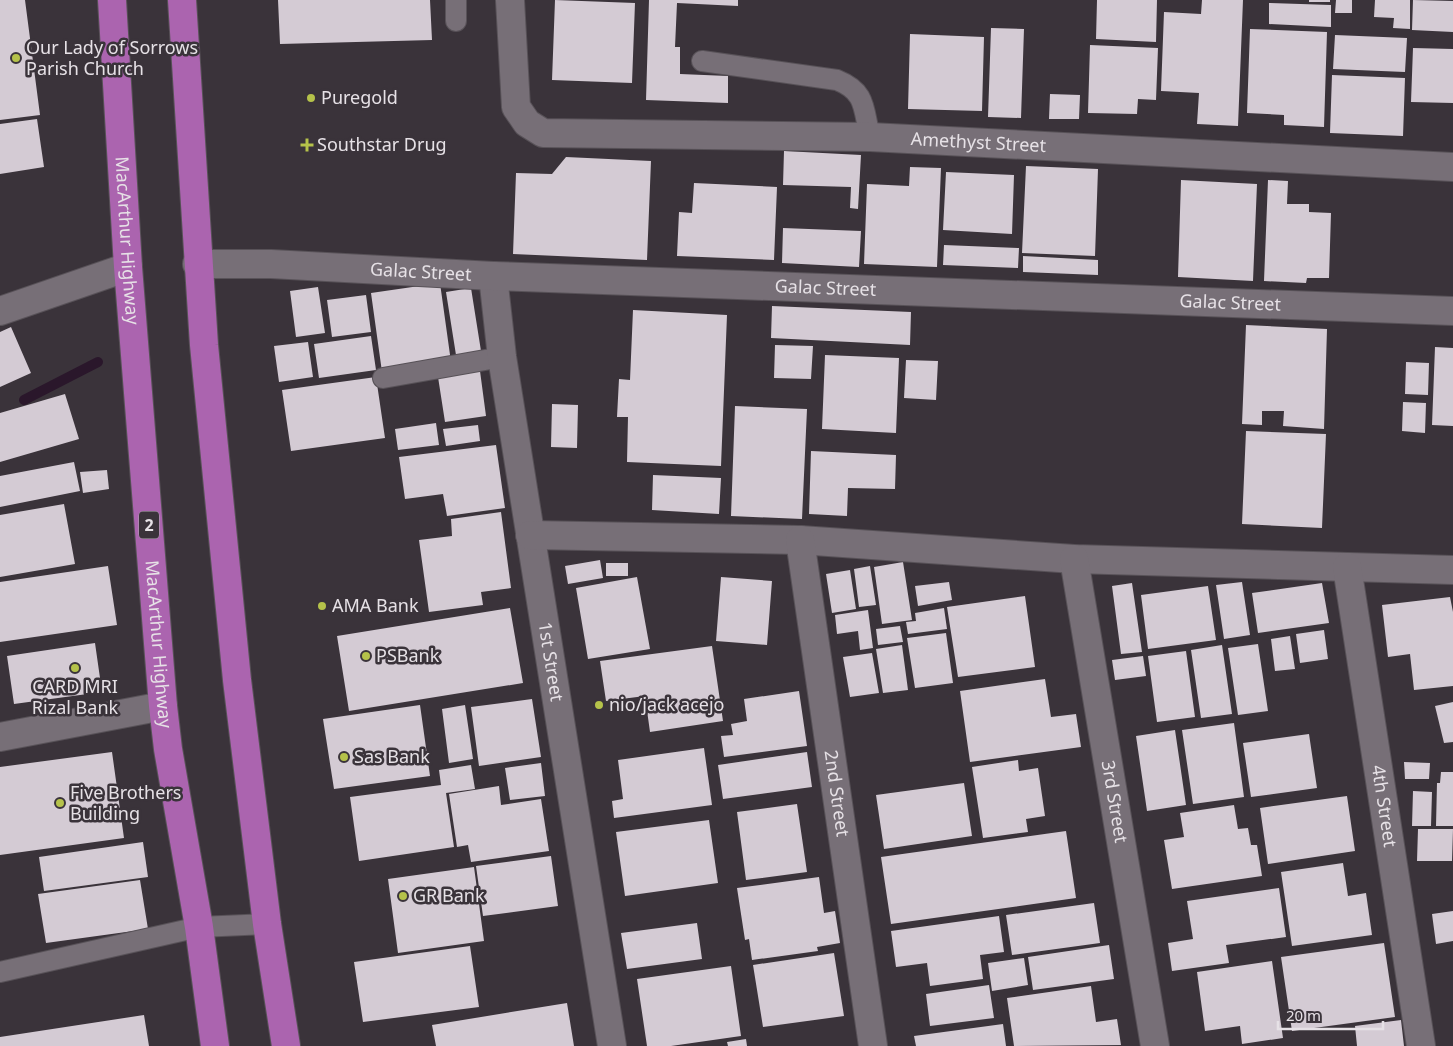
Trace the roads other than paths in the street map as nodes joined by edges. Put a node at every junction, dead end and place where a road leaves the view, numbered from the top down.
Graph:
1 (112, 0) edge
2 (182, 0) edge
3 (456, 0) edge
4 (510, 0) edge
5 (456, 21) dead end
6 (702, 61) dead end
7 (870, 138) junction
8 (1453, 168) edge
9 (197, 264) junction
10 (128, 267) junction
11 (493, 276) junction
12 (0, 311) edge
13 (1453, 311) edge
14 (502, 357) junction
15 (383, 378) dead end
16 (530, 535) junction
17 (800, 540) junction
18 (1074, 559) junction
19 (1347, 567) junction
20 (1453, 570) edge
21 (163, 706) junction
22 (0, 737) edge
23 (267, 924) junction
24 (200, 927) junction
25 (0, 972) edge
26 (215, 1046) edge
27 (286, 1046) edge
28 (612, 1046) edge
29 (873, 1046) edge
30 (1155, 1046) edge
31 (1421, 1046) edge

1 - 10 highway, MacArthur Highway / 2
2 - 9 highway
3 - 5 lane
4 - 7 street, Amethyst Street
6 - 7 lane
7 - 8 street, Amethyst Street
9 - 11 street, Galac Street
9 - 23 highway
10 - 12 street
10 - 21 highway, MacArthur Highway / 2
11 - 13 street, Galac Street
11 - 14 street, 1st Street
14 - 15 lane
14 - 16 street, 1st Street
16 - 17 street
16 - 28 street, 1st Street
17 - 18 street
17 - 29 street, 2nd Street
18 - 19 street
18 - 30 street, 3rd Street
19 - 20 street
19 - 31 street, 4th Street
21 - 22 street
21 - 24 highway, MacArthur Highway / 2
23 - 24 lane
23 - 27 highway
24 - 25 lane
24 - 26 highway, MacArthur Highway / 2

